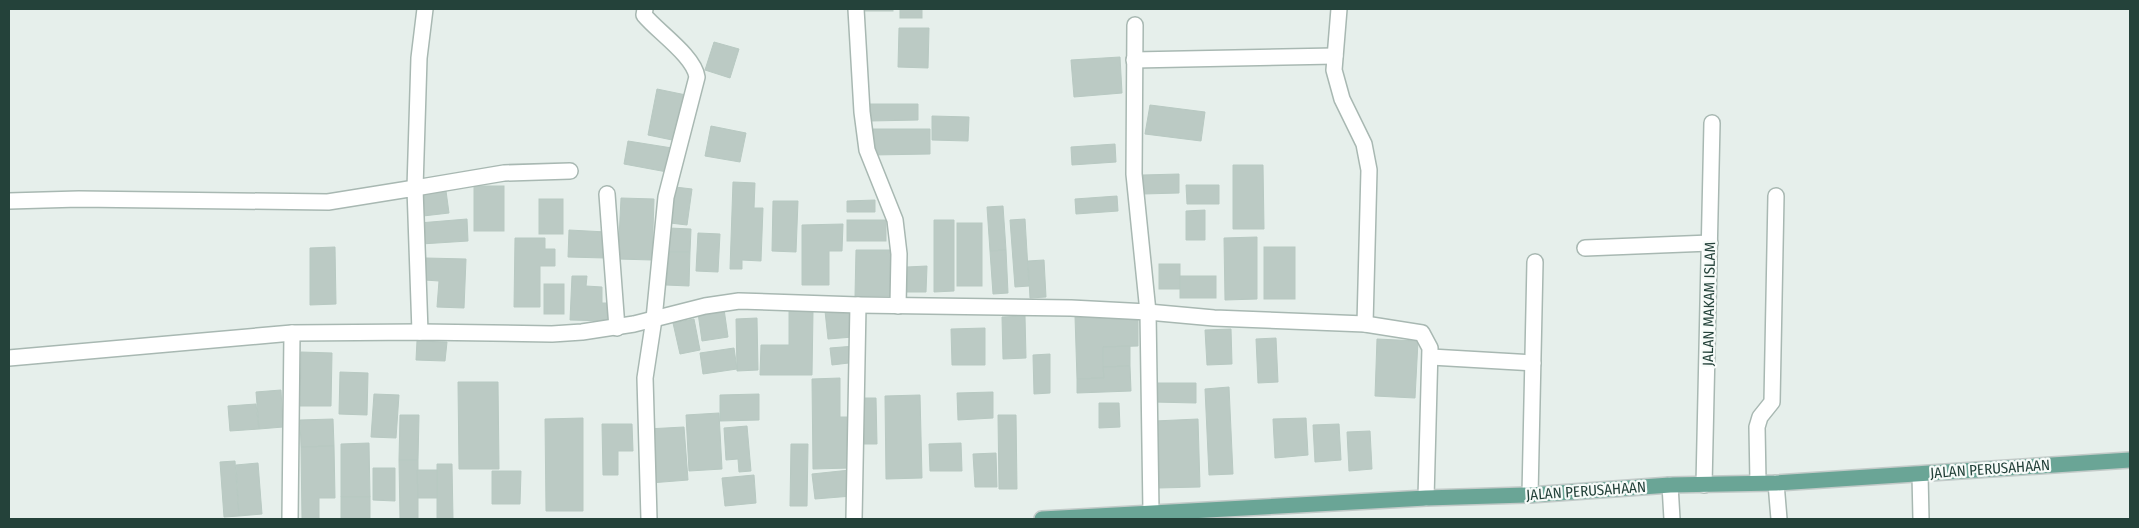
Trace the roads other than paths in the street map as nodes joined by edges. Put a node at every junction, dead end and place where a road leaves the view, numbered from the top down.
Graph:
1 (425, 9) edge
2 (645, 9) edge
3 (856, 9) edge
4 (1339, 9) edge
5 (1135, 25) dead end
6 (1336, 56) junction
7 (1134, 60) junction
8 (1712, 123) dead end
9 (570, 170) dead end
10 (415, 188) junction
11 (607, 194) dead end
12 (1776, 196) dead end
13 (9, 201) edge
14 (1710, 243) junction
15 (1585, 248) dead end
16 (1534, 262) dead end
17 (858, 305) junction
18 (898, 306) junction
19 (1148, 312) junction
20 (654, 319) junction
21 (1365, 324) junction
22 (617, 328) junction
23 (420, 332) junction
24 (292, 333) junction
25 (1431, 357) junction
26 (9, 358) edge
27 (1532, 363) junction
28 (2130, 460) edge
29 (1920, 474) junction
30 (1758, 482) junction
31 (1776, 482) junction
32 (1670, 485) junction
33 (1704, 485) junction
34 (1530, 495) junction
35 (1426, 498) junction
36 (1151, 512) junction
37 (1230, 514) edge
38 (290, 519) edge
39 (649, 519) edge
40 (854, 519) edge
41 (1042, 519) edge
42 (1672, 519) edge
43 (1779, 519) edge
44 (1921, 519) edge

1 - 10 street
2 - 20 street
3 - 18 street
4 - 6 street
5 - 7 street
6 - 7 street
6 - 21 street
7 - 19 street
8 - 14 street, JALAN MAKAM ISLAM
9 - 10 street
10 - 13 street
10 - 23 street
11 - 22 street
12 - 30 street
14 - 15 street
14 - 33 street, JALAN MAKAM ISLAM
16 - 27 street
17 - 18 street
17 - 20 street
17 - 40 street
18 - 19 street
19 - 21 street
19 - 36 street
20 - 22 street
20 - 39 street
21 - 25 street
22 - 23 street
23 - 24 street
24 - 26 street
24 - 38 street
25 - 27 street
25 - 35 street
27 - 34 street
28 - 29 main road, JALAN PERUSAHAAN
29 - 31 main road, JALAN PERUSAHAAN
29 - 44 street
30 - 31 main road, JALAN PERUSAHAAN
30 - 33 main road, JALAN PERUSAHAAN
31 - 43 street
32 - 33 main road, JALAN PERUSAHAAN
32 - 34 main road, JALAN PERUSAHAAN
32 - 42 street
34 - 35 main road, JALAN PERUSAHAAN
35 - 37 main road, JALAN PERUSAHAAN
36 - 37 main road, JALAN PERUSAHAAN
36 - 41 main road, JALAN PERUSAHAAN

